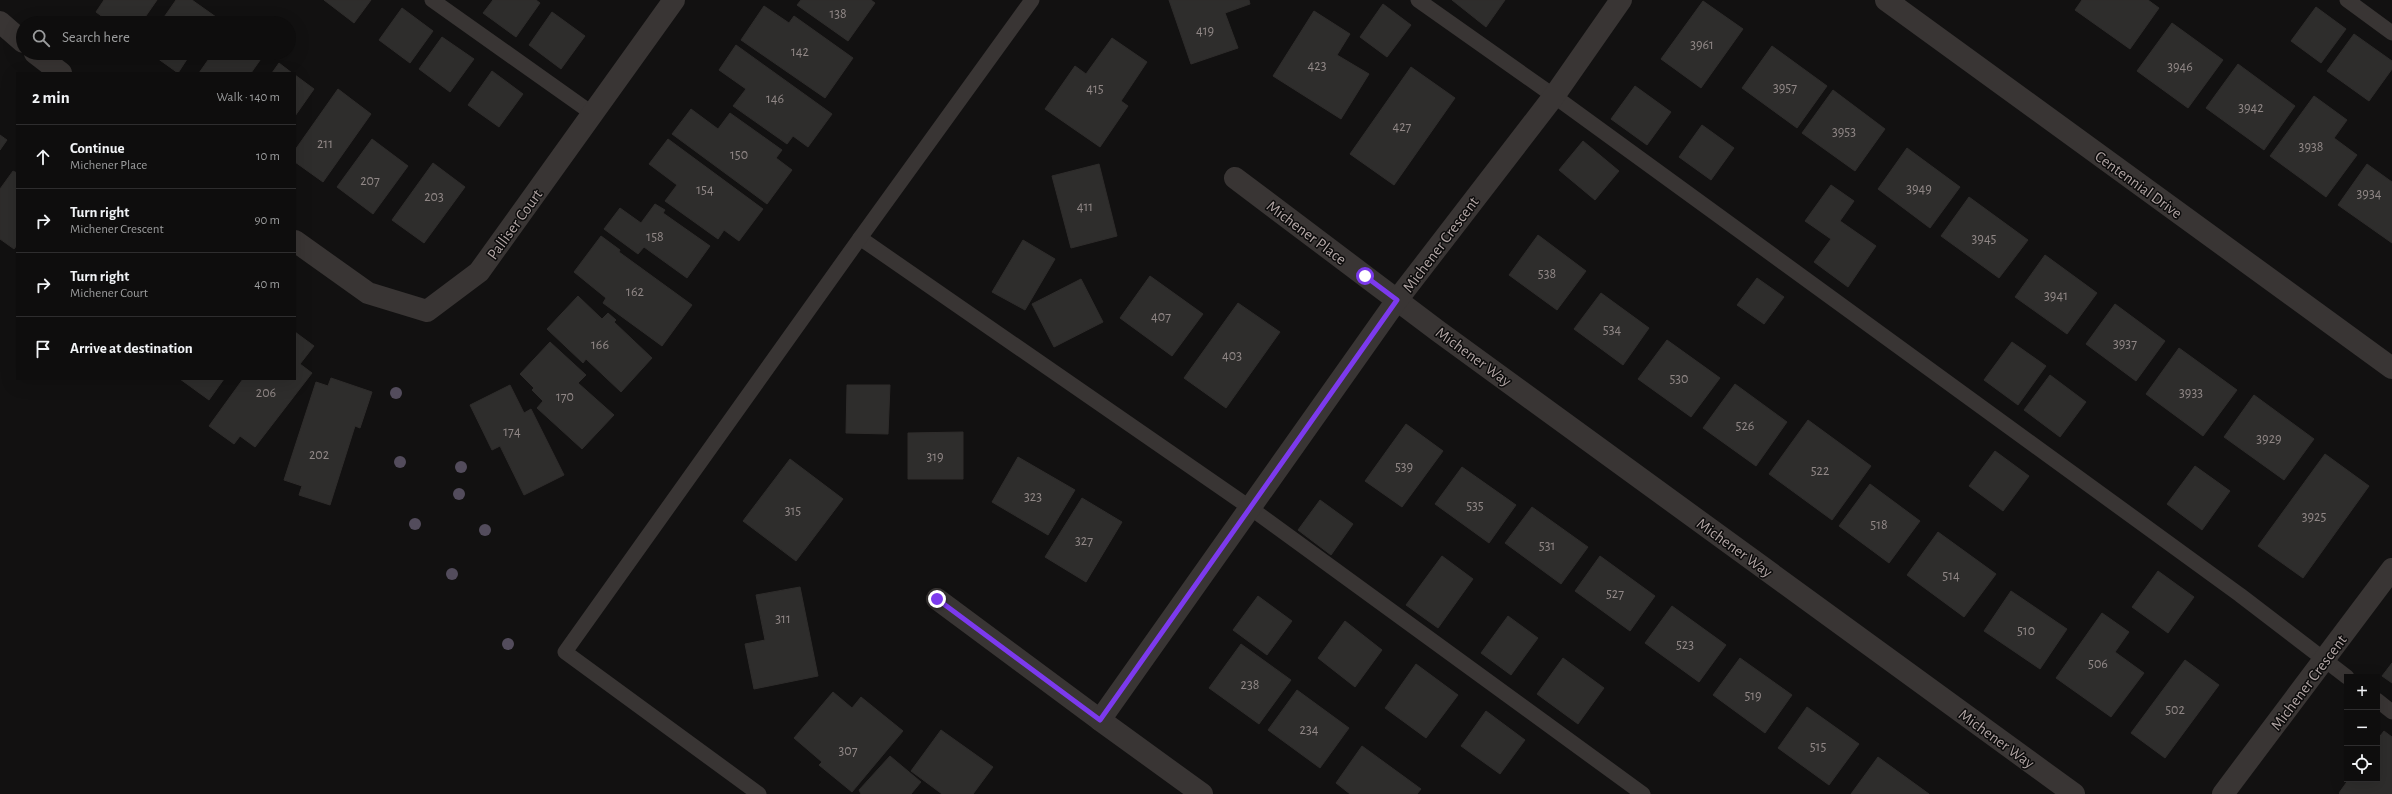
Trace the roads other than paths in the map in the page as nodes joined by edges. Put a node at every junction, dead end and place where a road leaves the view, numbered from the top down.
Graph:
1 (432, 0) edge
2 (674, 0) edge
3 (1032, 0) edge
4 (1418, 0) edge
5 (1621, 0) edge
6 (1886, 0) edge
7 (2347, 0) edge
8 (0, 22) edge
9 (2392, 33) edge
10 (16, 36) edge
11 (44, 60) edge
12 (60, 72) edge
13 (1554, 96) junction
14 (593, 114) junction
15 (1235, 178) dead end
16 (860, 238) junction
17 (296, 242) edge
18 (1397, 300) junction
19 (2392, 368) edge
20 (1249, 507) junction
21 (2392, 569) edge
22 (937, 599) dead end
23 (2325, 661) junction
24 (2344, 676) edge
25 (2380, 702) edge
26 (2392, 712) edge
27 (1100, 720) junction
28 (759, 794) edge
29 (1202, 794) edge
30 (1643, 794) edge
31 (2074, 794) edge
32 (2223, 794) edge

1 - 14 lane
2 - 14 street, Palliser Court
3 - 16 lane
4 - 13 lane
5 - 13 street, Michener Crescent
6 - 19 street, Centennial Drive
7 - 9 lane
8 - 10 street
11 - 12 street
13 - 18 street, Michener Crescent
13 - 23 lane
14 - 17 street, Palliser Court
15 - 18 street, Michener Place
16 - 20 lane
16 - 28 lane
18 - 20 street, Michener Crescent
18 - 31 street, Michener Way
20 - 27 street, Michener Crescent
20 - 30 lane
21 - 23 street, Michener Crescent
22 - 27 street
23 - 24 lane
23 - 32 street, Michener Crescent
25 - 26 lane
27 - 29 street

